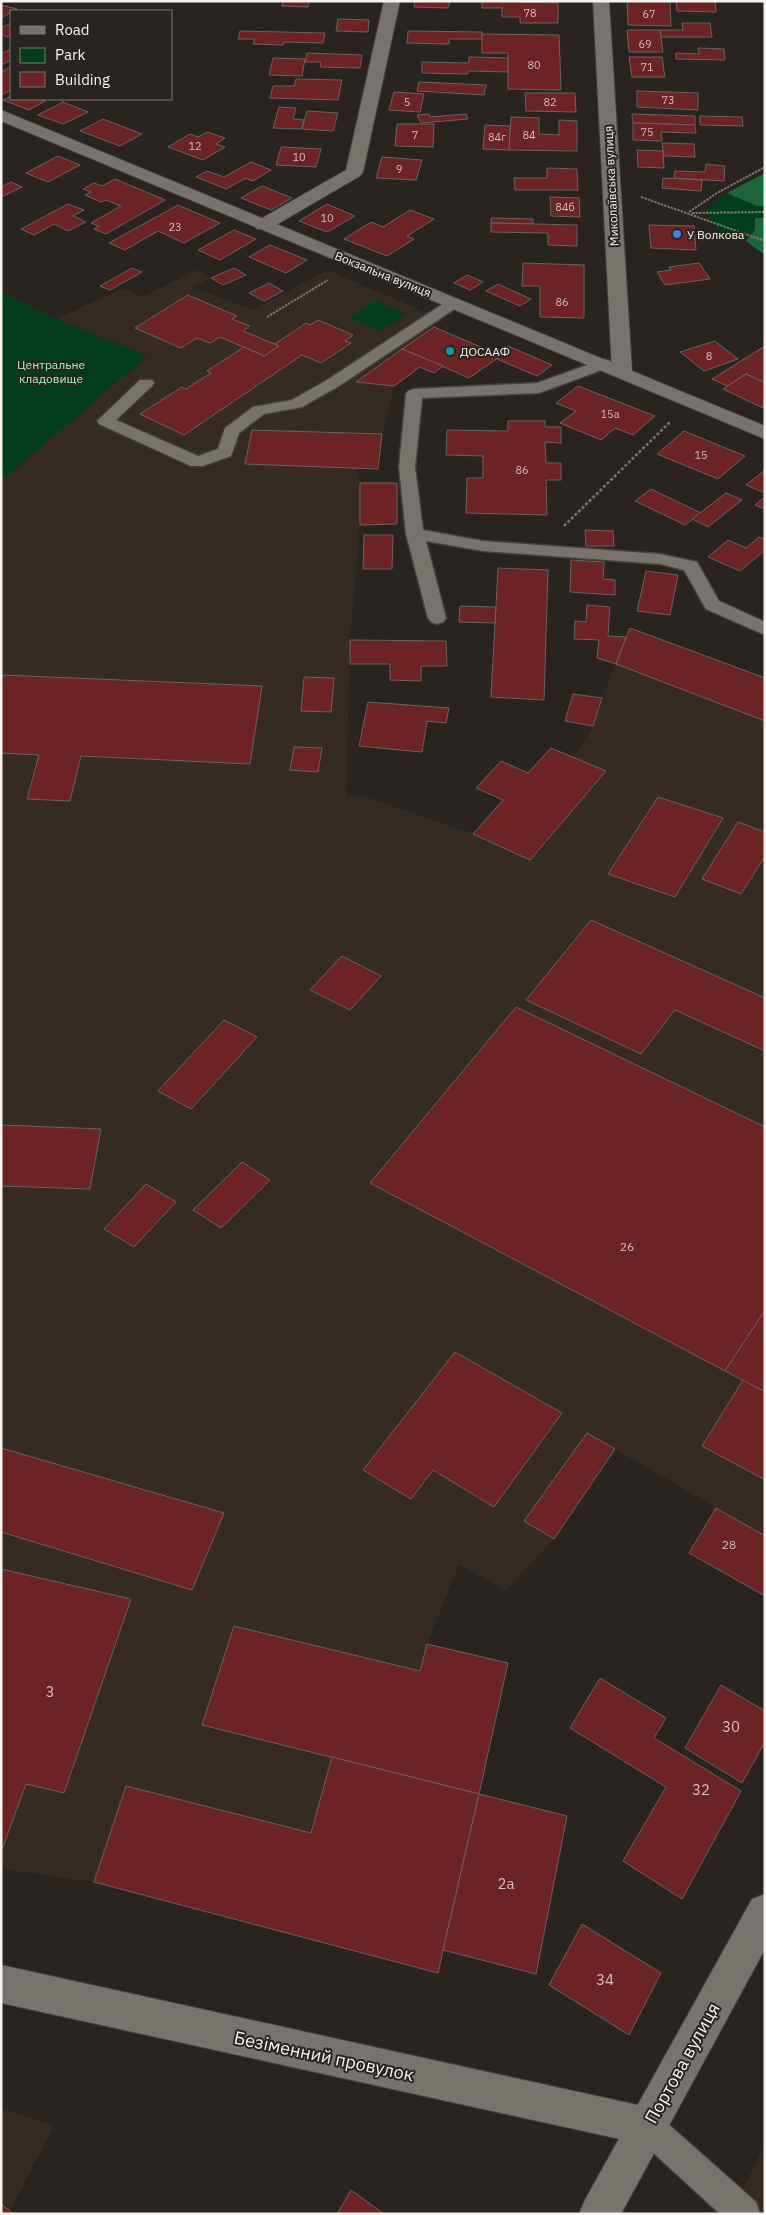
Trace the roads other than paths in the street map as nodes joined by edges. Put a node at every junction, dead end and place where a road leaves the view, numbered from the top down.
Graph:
1 (392, 1) edge
2 (601, 1) edge
3 (1, 115) edge
4 (263, 225) junction
5 (454, 303) junction
6 (604, 364) junction
7 (622, 371) junction
8 (146, 383) dead end
9 (765, 432) edge
10 (415, 534) junction
11 (437, 618) dead end
12 (765, 629) edge
13 (765, 1912) edge
14 (1, 1984) edge
15 (647, 2126) junction
16 (599, 2214) edge
17 (744, 2214) edge

1 - 4 street
2 - 7 street, Миколаївська вулиця
3 - 4 street, Вокзальна вулиця
4 - 5 street, Вокзальна вулиця
5 - 6 street, Вокзальна вулиця
5 - 8 lane
6 - 7 street, Вокзальна вулиця
6 - 10 lane
7 - 9 street, Вокзальна вулиця
10 - 11 lane
10 - 12 lane
13 - 15 street, Портова вулиця
14 - 15 street, Безіменний провулок
15 - 16 street, Портова вулиця
15 - 17 lane

